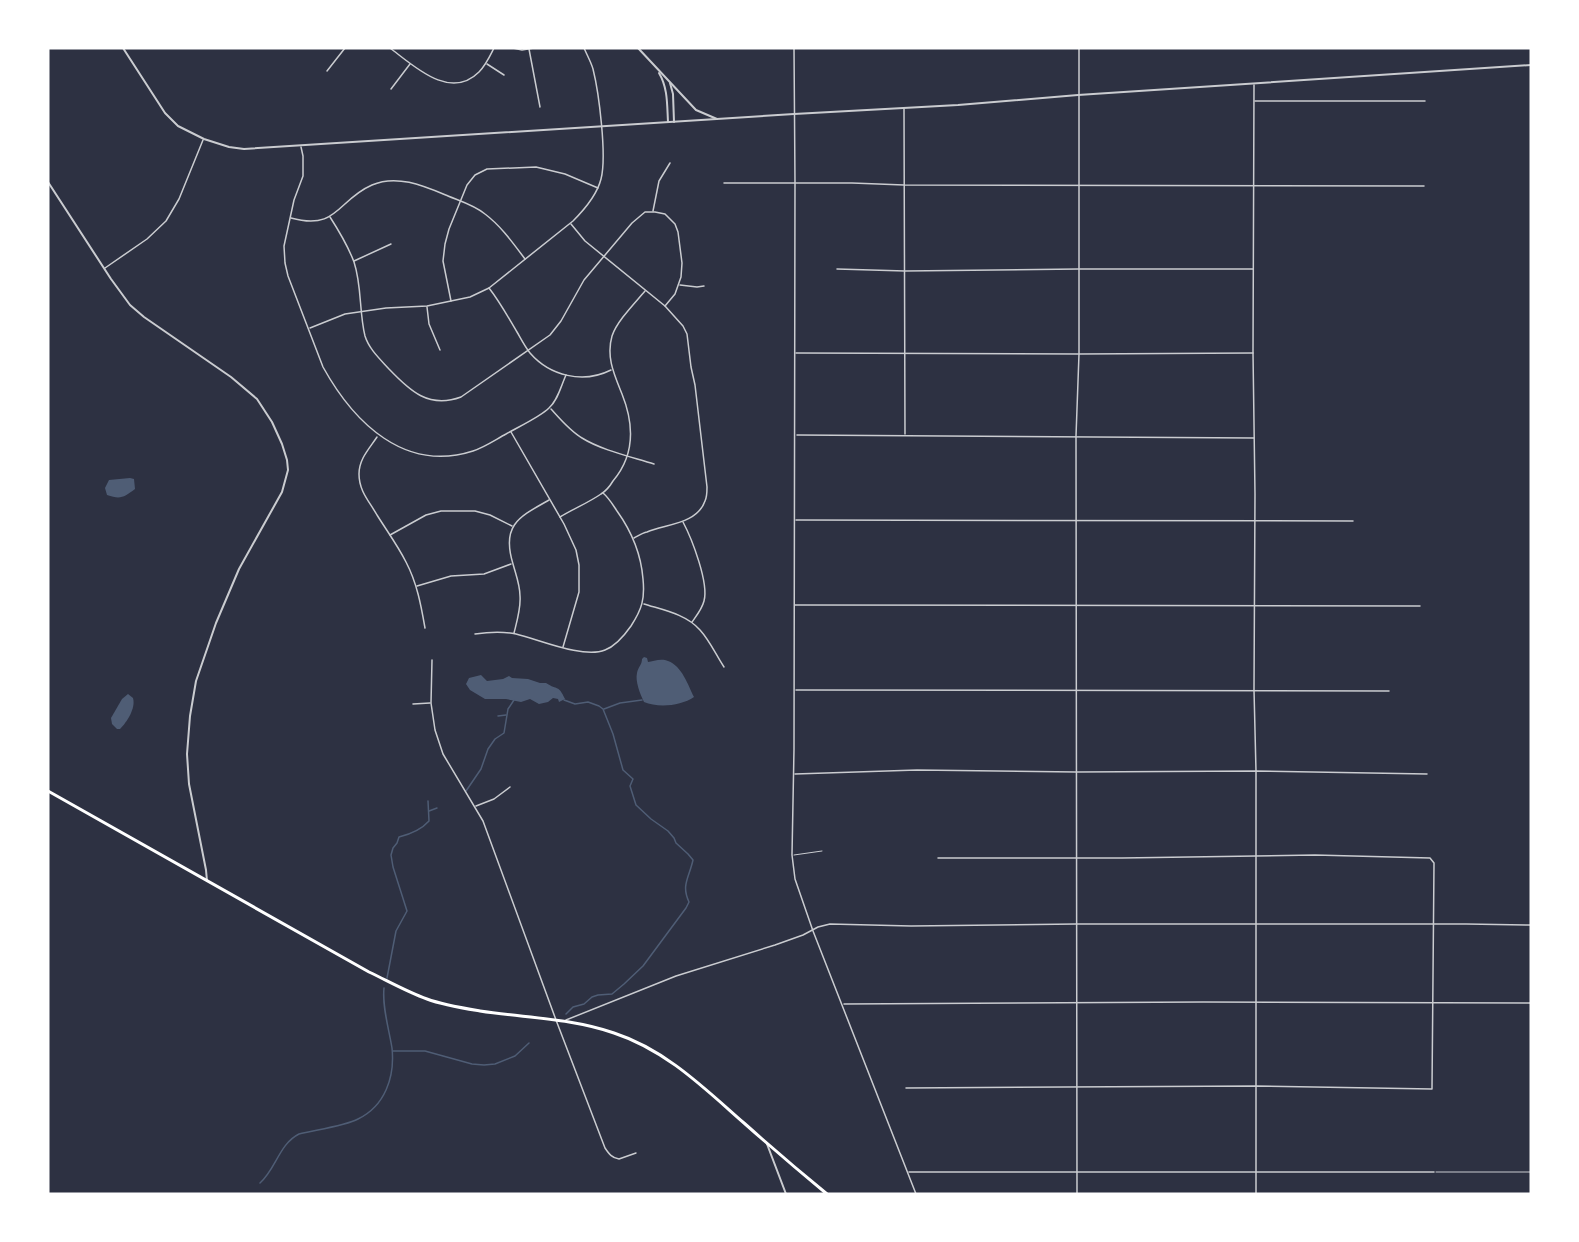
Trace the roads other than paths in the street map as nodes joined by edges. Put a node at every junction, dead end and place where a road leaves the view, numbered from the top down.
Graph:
1 (123, 48) edge
2 (345, 48) edge
3 (390, 48) edge
4 (494, 48) edge
5 (513, 48) edge
6 (534, 48) edge
7 (584, 48) edge
8 (638, 48) edge
9 (794, 48) edge
10 (1079, 48) edge
11 (529, 49) edge
12 (410, 63) junction
13 (486, 63) junction
14 (1531, 65) edge
15 (658, 70) junction
16 (327, 71) dead end
17 (504, 75) dead end
18 (669, 81) junction
19 (1254, 84) junction
20 (391, 89) dead end
21 (1078, 95) junction
22 (1254, 101) junction
23 (1425, 101) dead end
24 (540, 107) dead end
25 (904, 108) junction
26 (794, 114) junction
27 (718, 120) junction
28 (668, 122) junction
29 (674, 122) junction
30 (601, 127) junction
31 (204, 139) junction
32 (301, 146) junction
33 (670, 163) dead end
34 (48, 182) edge
35 (724, 183) dead end
36 (795, 183) junction
37 (904, 185) junction
38 (1079, 186) junction
39 (1254, 186) junction
40 (1424, 186) dead end
41 (598, 188) junction
42 (460, 200) junction
43 (653, 212) junction
44 (330, 217) junction
45 (290, 218) junction
46 (570, 223) junction
47 (391, 244) dead end
48 (604, 256) junction
49 (525, 259) junction
50 (353, 262) junction
51 (104, 268) junction
52 (837, 268) dead end
53 (1078, 269) junction
54 (1254, 269) junction
55 (905, 271) junction
56 (679, 284) junction
57 (704, 286) dead end
58 (489, 288) junction
59 (645, 290) junction
60 (451, 302) junction
61 (427, 306) junction
62 (665, 306) junction
63 (362, 312) junction
64 (310, 328) junction
65 (440, 350) dead end
66 (529, 351) junction
67 (795, 353) junction
68 (905, 353) junction
69 (1253, 353) junction
70 (1079, 354) junction
71 (612, 370) junction
72 (566, 375) junction
73 (550, 408) junction
74 (510, 431) junction
75 (795, 435) junction
76 (904, 435) junction
77 (378, 436) junction
78 (1076, 436) junction
79 (1255, 438) junction
80 (628, 456) junction
81 (654, 464) dead end
82 (603, 493) junction
83 (550, 499) junction
84 (560, 517) junction
85 (795, 520) junction
86 (1076, 520) junction
87 (683, 521) junction
88 (1353, 521) dead end
89 (1254, 522) junction
90 (513, 527) junction
91 (390, 535) junction
92 (634, 538) junction
93 (513, 564) junction
94 (417, 586) junction
95 (643, 604) junction
96 (795, 604) junction
97 (1076, 606) junction
98 (1254, 606) junction
99 (1420, 606) dead end
100 (692, 622) junction
101 (425, 628) dead end
102 (514, 633) junction
103 (475, 634) dead end
104 (563, 647) junction
105 (432, 660) dead end
106 (724, 667) dead end
107 (794, 690) junction
108 (1076, 690) junction
109 (1254, 690) junction
110 (1389, 690) dead end
111 (430, 703) junction
112 (412, 704) dead end
113 (1256, 771) junction
114 (1076, 772) junction
115 (794, 774) junction
116 (1427, 774) dead end
117 (510, 787) dead end
118 (48, 791) edge
119 (475, 806) junction
120 (822, 851) dead end
121 (792, 855) junction
122 (1256, 856) junction
123 (1076, 857) junction
124 (938, 858) dead end
125 (207, 881) junction
126 (1076, 924) junction
127 (1256, 924) junction
128 (1434, 924) junction
129 (1531, 925) edge
130 (813, 931) junction
131 (1256, 1002) junction
132 (1433, 1003) junction
133 (1531, 1003) edge
134 (843, 1004) junction
135 (1077, 1004) junction
136 (556, 1020) junction
137 (564, 1021) junction
138 (1256, 1086) junction
139 (1077, 1087) junction
140 (906, 1088) dead end
141 (767, 1144) junction
142 (636, 1153) dead end
143 (1256, 1171) junction
144 (908, 1172) junction
145 (1077, 1172) junction
146 (1434, 1172) joint
147 (1531, 1172) edge
148 (786, 1194) edge
149 (827, 1194) edge
150 (916, 1194) edge
151 (1077, 1194) edge
152 (1256, 1194) edge

1 - 31 street
2 - 16 street
3 - 12 street
4 - 13 street
5 - 11 street
6 - 11 street
7 - 30 street
8 - 15 street
9 - 26 street
10 - 21 street
11 - 24 street
12 - 13 street
12 - 20 street
13 - 17 street
14 - 19 street
15 - 18 street
15 - 28 street
18 - 27 street
18 - 29 street
19 - 21 street
19 - 22 street
21 - 25 street
21 - 38 street
22 - 23 street
22 - 39 street
25 - 26 street
25 - 37 street
26 - 27 street
26 - 36 street
27 - 29 street
28 - 29 street
28 - 30 street
30 - 32 street
30 - 41 street
31 - 32 street
31 - 51 street
32 - 45 street
33 - 43 street
34 - 51 street
35 - 36 street
36 - 37 street
36 - 67 street
37 - 38 street
37 - 55 street
38 - 39 street
38 - 53 street
39 - 40 street
39 - 54 street
41 - 42 street
41 - 46 street
42 - 44 street
42 - 49 street
42 - 60 street
43 - 48 street
43 - 56 street
44 - 45 street
44 - 50 street
45 - 64 street
46 - 48 street
46 - 49 street
47 - 50 street
48 - 59 street
48 - 66 street
49 - 58 street
50 - 63 street
51 - 125 street
52 - 55 street
53 - 54 street
53 - 55 street
53 - 70 street
54 - 69 street
55 - 68 street
56 - 57 street
56 - 62 street
58 - 60 street
58 - 66 street
59 - 62 street
59 - 71 street
60 - 61 street
61 - 63 street
61 - 65 street
62 - 87 street
63 - 64 street
63 - 66 street
64 - 77 street
66 - 72 street
67 - 68 street
67 - 75 street
68 - 70 street
68 - 76 street
69 - 70 street
69 - 79 street
70 - 78 street
71 - 72 street
71 - 80 street
72 - 73 street
73 - 74 street
73 - 80 street
74 - 77 street
74 - 83 street
75 - 76 street
75 - 85 street
76 - 78 street
77 - 91 street
78 - 79 street
78 - 86 street
79 - 89 street
80 - 81 street
80 - 82 street
82 - 84 street
82 - 92 street
83 - 84 street
83 - 90 street
84 - 104 street
85 - 86 street
85 - 96 street
86 - 89 street
86 - 97 street
87 - 92 street
87 - 100 street
88 - 89 street
89 - 98 street
90 - 91 street
90 - 93 street
91 - 94 street
92 - 95 street
93 - 94 street
93 - 102 street
94 - 101 street
95 - 100 street
95 - 104 street
96 - 97 street
96 - 107 street
97 - 98 street
97 - 108 street
98 - 99 street
98 - 109 street
100 - 106 street
102 - 103 street
102 - 104 street
105 - 111 street
107 - 108 street
107 - 115 street
108 - 109 street
108 - 114 street
109 - 110 street
109 - 113 street
111 - 112 street
111 - 119 street
113 - 114 street
113 - 116 street
113 - 122 street
114 - 115 street
114 - 123 street
115 - 121 street
117 - 119 street
118 - 125 main road
119 - 136 street
120 - 121 lane
121 - 130 street
122 - 123 street
122 - 127 street
122 - 128 street
123 - 124 street
123 - 126 street
125 - 136 main road
126 - 127 street
126 - 130 street
126 - 135 street
127 - 128 street
127 - 131 street
128 - 129 street
128 - 132 street
130 - 134 street
130 - 137 street
131 - 132 street
131 - 135 street
131 - 138 street
132 - 133 street
132 - 138 street
134 - 135 street
134 - 144 street
135 - 139 street
136 - 137 main road
136 - 142 street
137 - 141 main road
138 - 139 street
138 - 143 street
139 - 140 street
139 - 145 street
141 - 148 street
141 - 149 main road
143 - 145 street
143 - 146 street
143 - 152 street
144 - 145 street
144 - 150 street
145 - 151 street
146 - 147 lane

